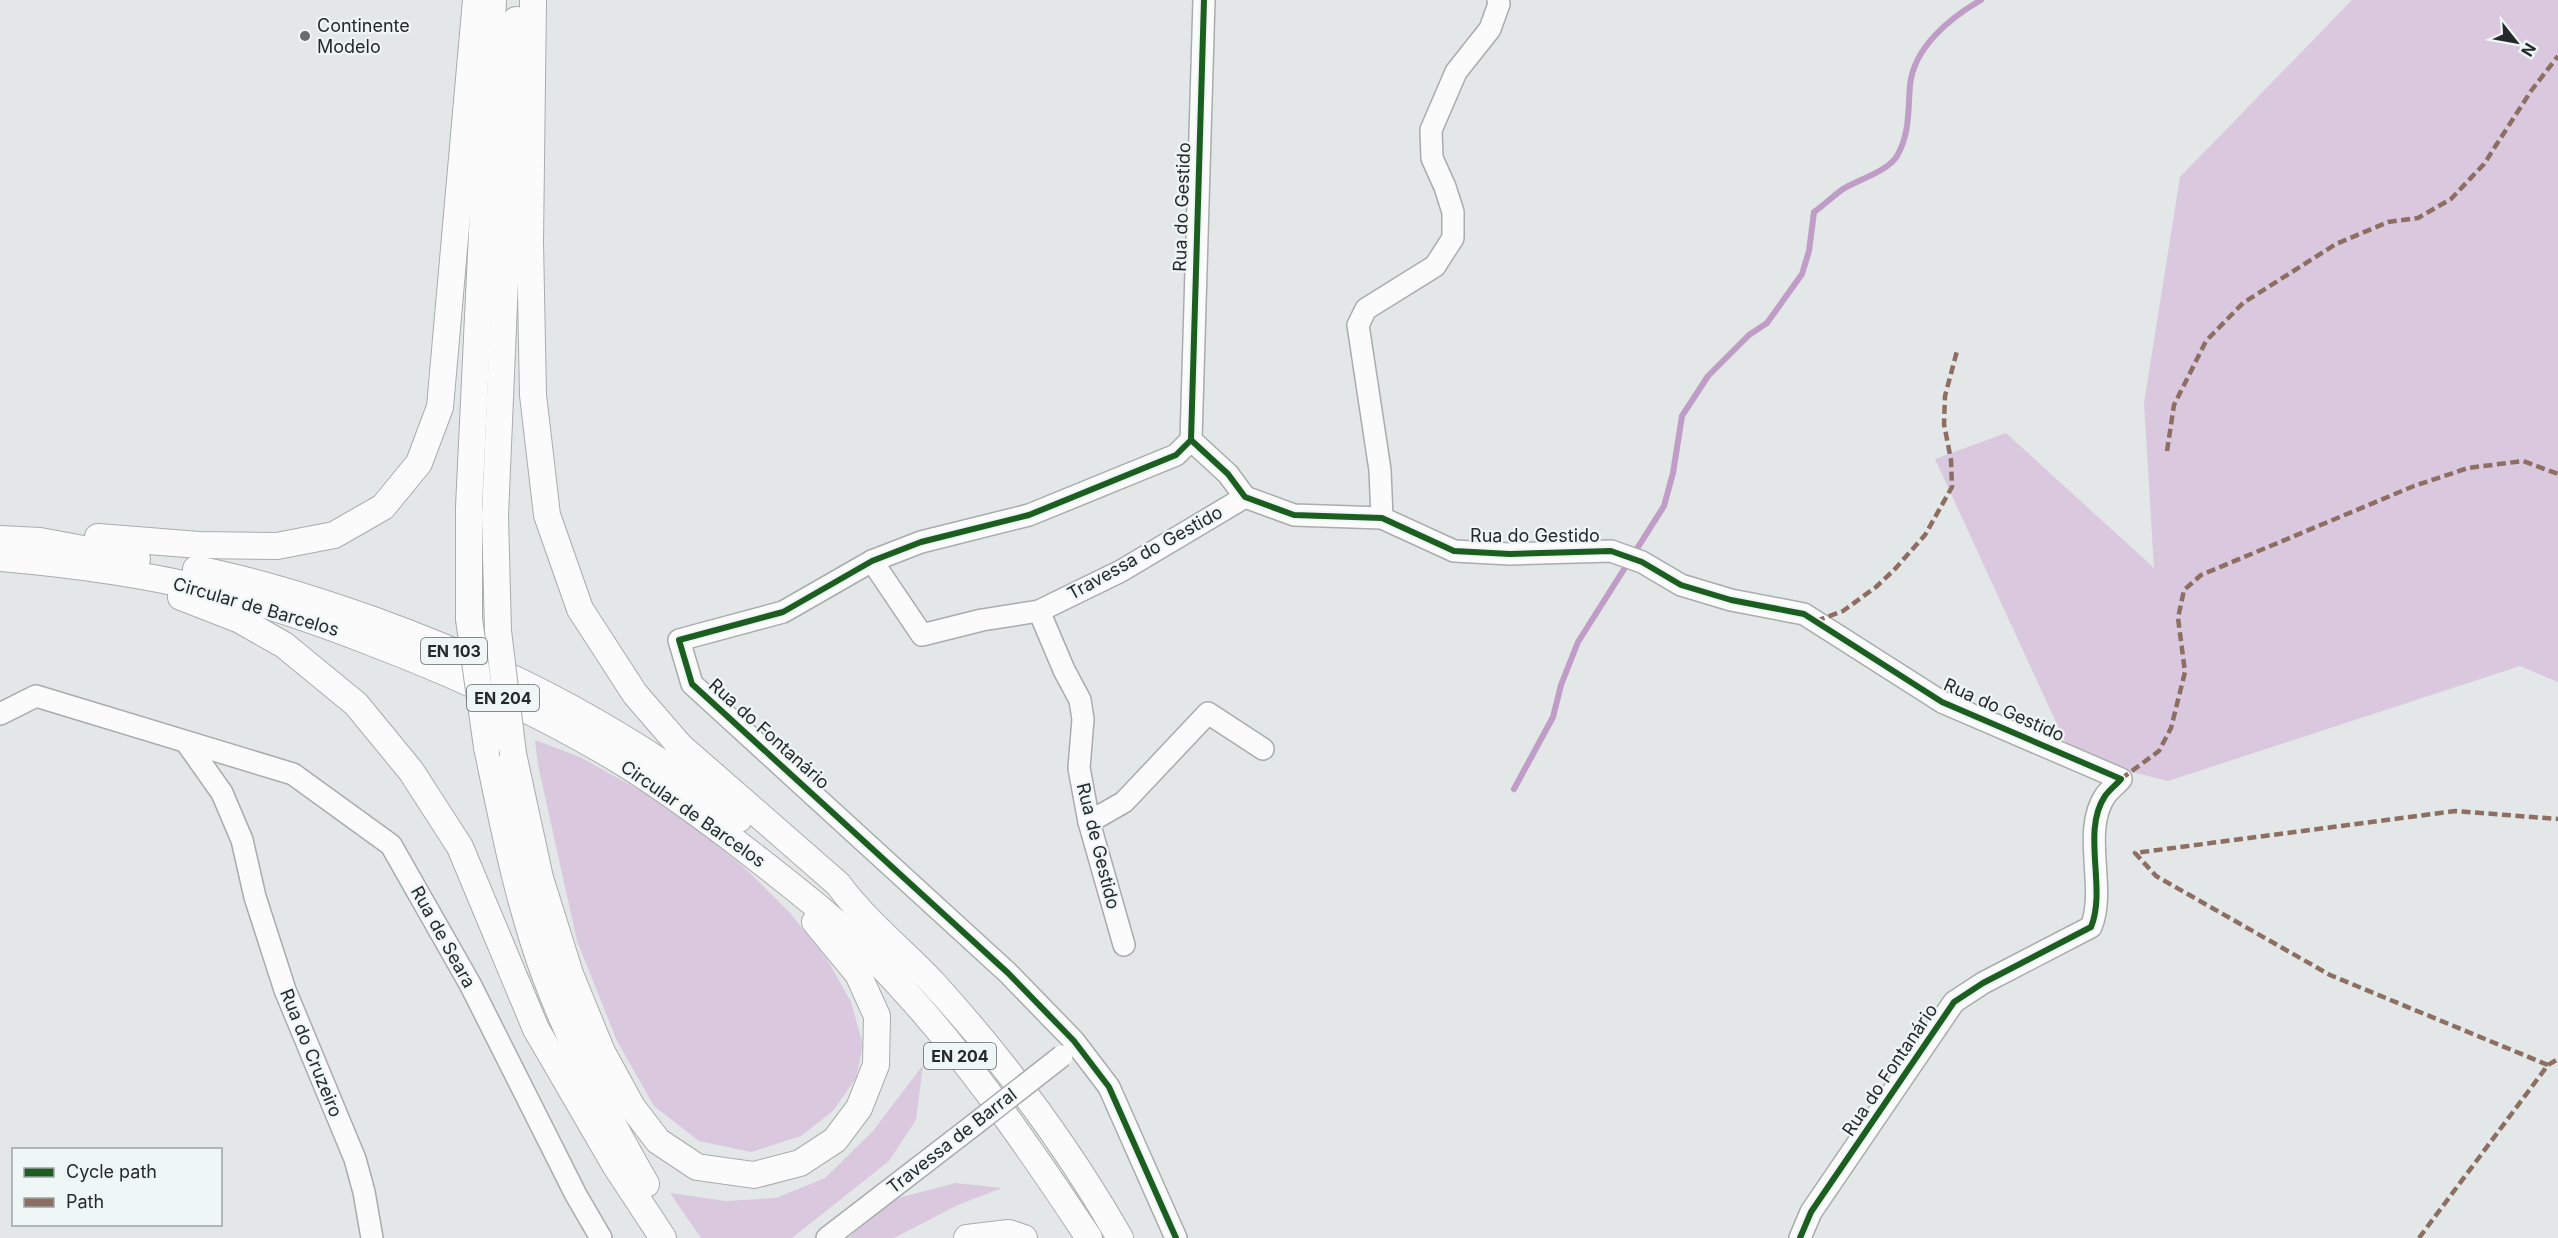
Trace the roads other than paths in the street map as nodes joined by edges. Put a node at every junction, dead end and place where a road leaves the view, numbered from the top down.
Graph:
1 (476, 0) edge
2 (493, 0) edge
3 (516, 0) edge
4 (532, 0) edge
5 (1204, 0) edge
6 (1498, 0) edge
7 (1191, 440) junction
8 (1245, 497) junction
9 (1382, 518) junction
10 (0, 539) edge
11 (40, 541) junction
12 (0, 558) edge
13 (872, 561) junction
14 (160, 580) junction
15 (1039, 610) junction
16 (0, 714) edge
17 (186, 742) junction
18 (1263, 749) dead end
19 (2121, 779) joint
20 (1089, 822) junction
21 (806, 896) junction
22 (850, 901) junction
23 (1124, 945) dead end
24 (1068, 1048) junction
25 (372, 1238) edge
26 (601, 1238) edge
27 (663, 1238) edge
28 (679, 1238) edge
29 (827, 1238) edge
30 (967, 1238) edge
31 (1024, 1238) edge
32 (1089, 1238) edge
33 (1119, 1238) edge
34 (1176, 1238) edge
35 (1800, 1238) edge

1 - 11 main road
2 - 28 main road, bridge
3 - 21 main road, bridge
4 - 22 main road
5 - 7 street, Rua do Gestido
6 - 9 street
7 - 8 street
7 - 13 street, Rua do Fontanário
8 - 9 street, Rua do Gestido
8 - 15 street, Travessa do Gestido
9 - 19 street, Rua do Gestido
10 - 11 main road, EN 103
11 - 22 main road, EN 103
12 - 14 main road, Circular de Barcelos
13 - 15 street, Travessa do Gestido
13 - 24 street, Rua do Fontanário
14 - 21 main road, Circular de Barcelos / EN 204
14 - 27 main road
15 - 20 street, Rua de Gestido
16 - 17 street, Rua de Seara
17 - 25 street, Rua do Cruzeiro
17 - 26 street, Rua de Seara
18 - 20 street
19 - 35 street, Rua do Fontanário
20 - 23 street, Rua de Gestido
21 - 32 main road, Circular de Barcelos / EN 204
22 - 33 main road, EN 103
24 - 29 street, Travessa de Barral, bridge
24 - 34 street, Rua do Fontanário
30 - 31 main road

